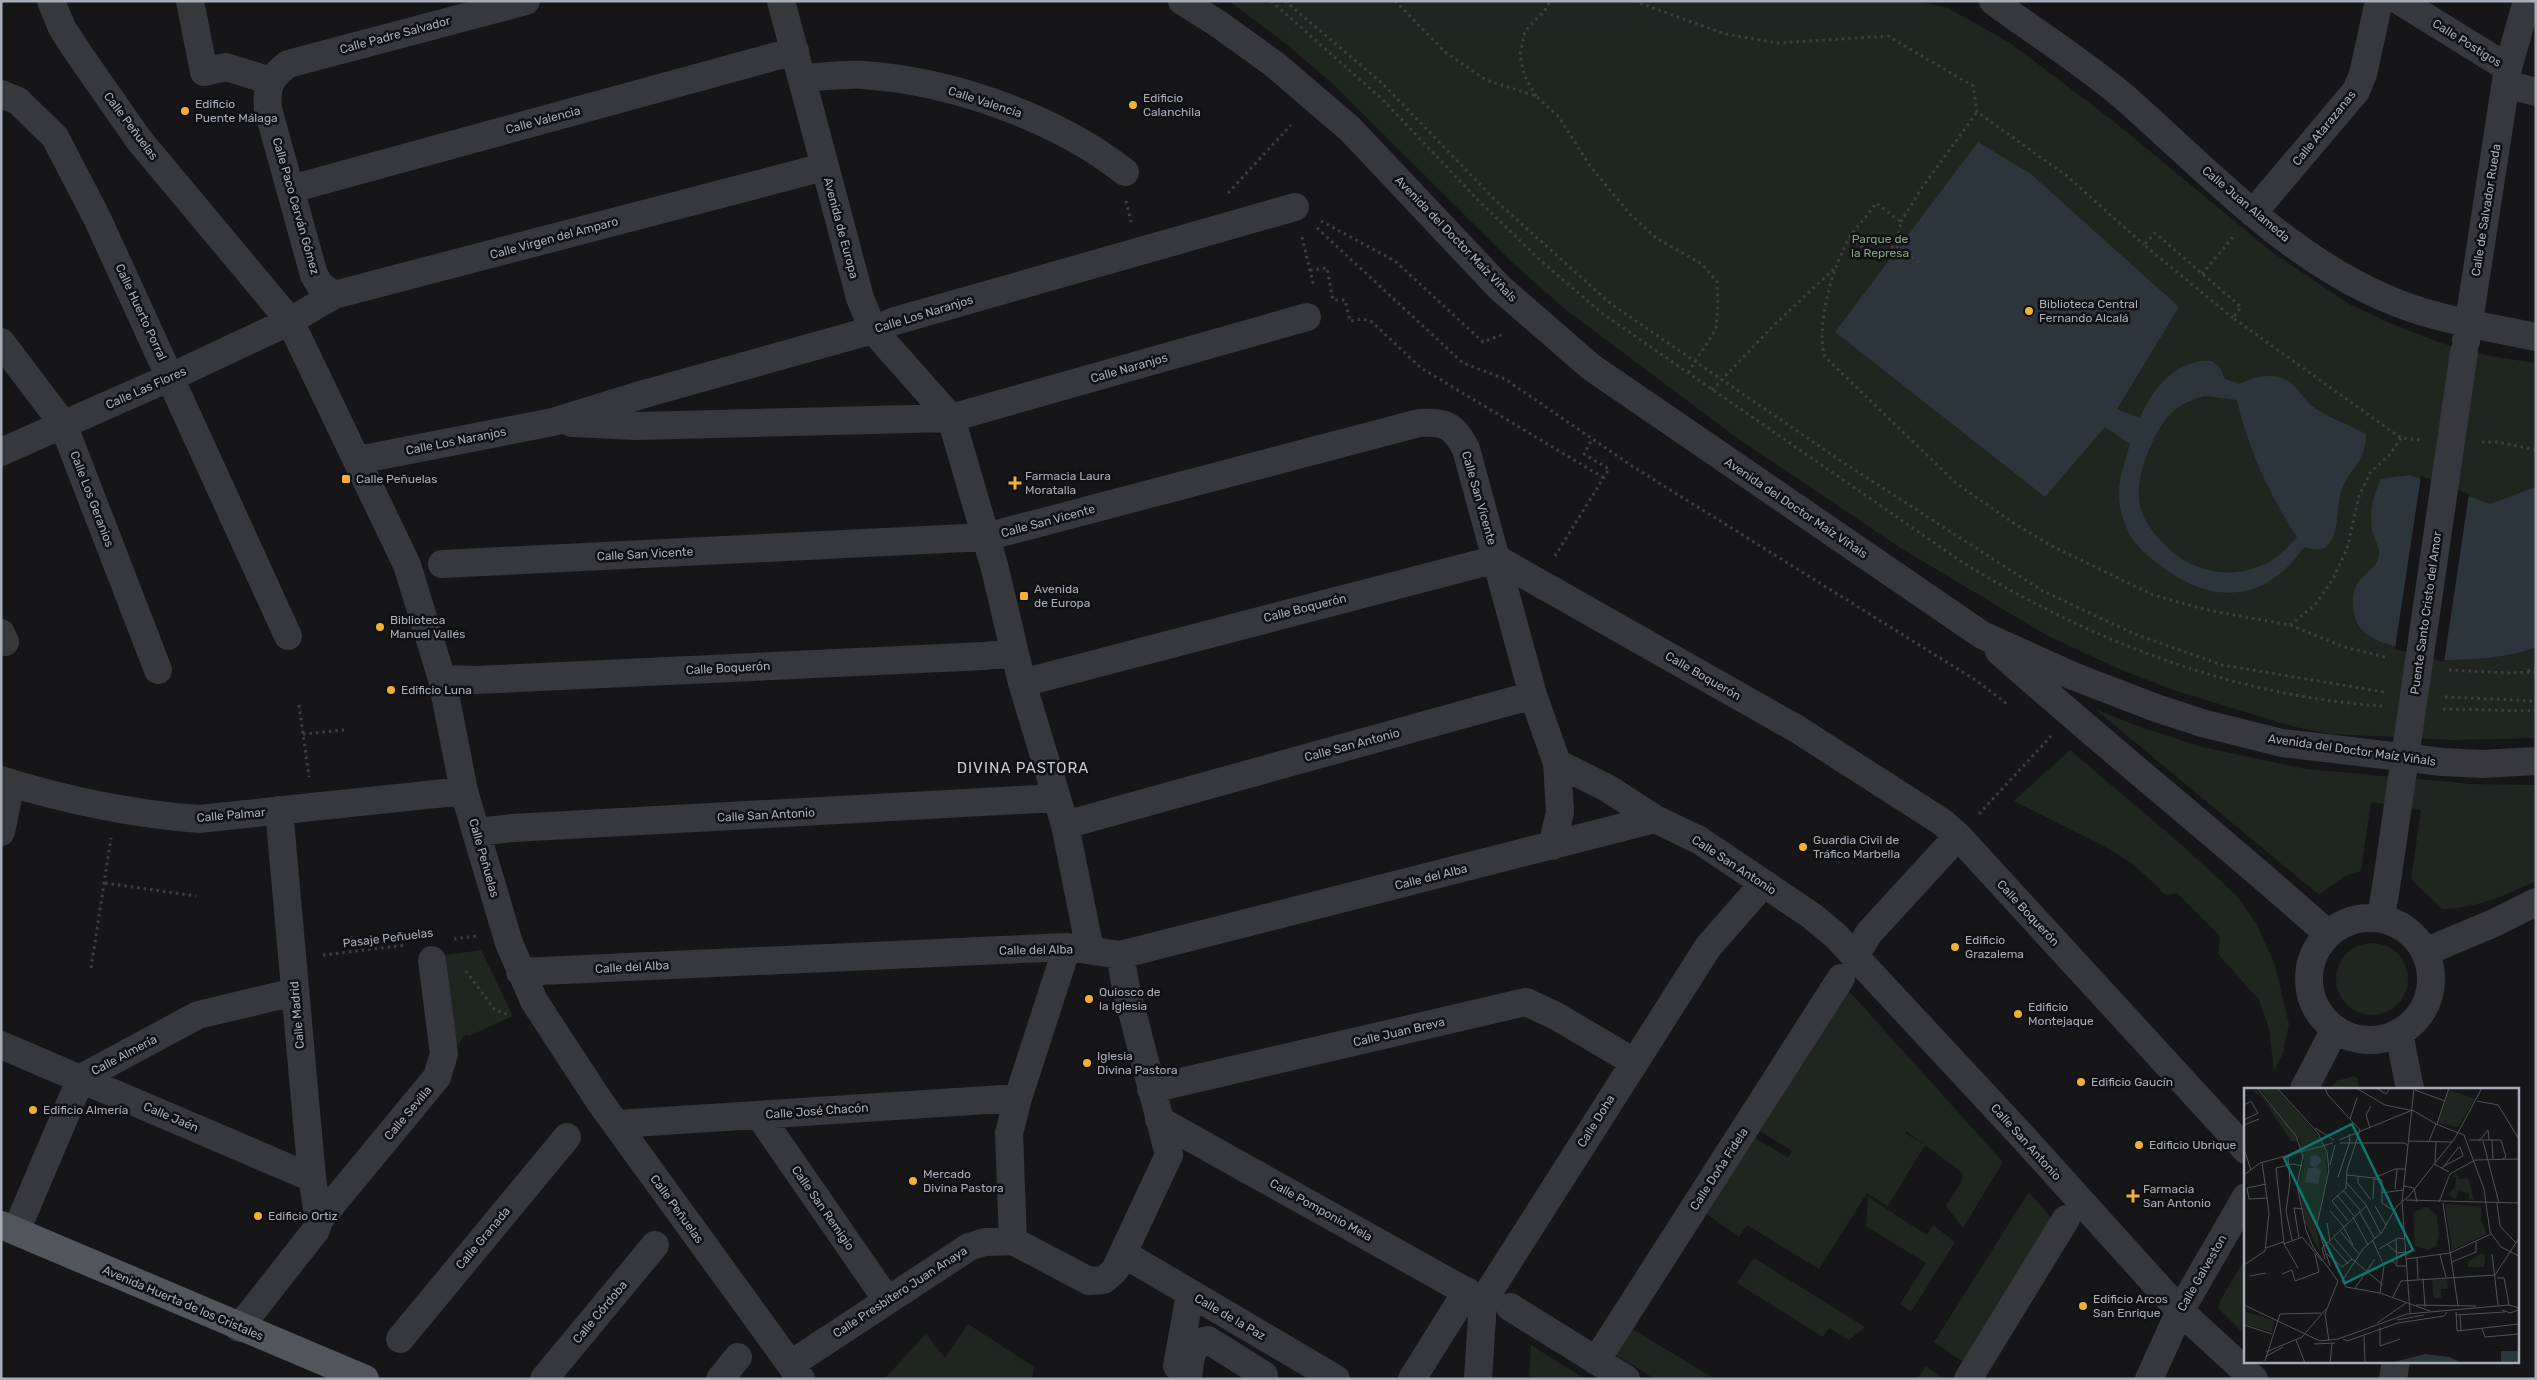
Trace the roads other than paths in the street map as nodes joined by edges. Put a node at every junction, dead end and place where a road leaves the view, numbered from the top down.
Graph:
1 (30, 1) edge
2 (51, 1) edge
3 (190, 1) edge
4 (526, 1) edge
5 (781, 1) edge
6 (1182, 1) edge
7 (1992, 1) edge
8 (2379, 1) edge
9 (2400, 1) edge
10 (2527, 1) edge
11 (62, 28) junction
12 (795, 51) junction
13 (2507, 76) junction
14 (802, 78) junction
15 (271, 81) junction
16 (2536, 92) edge
17 (1, 94) edge
18 (824, 167) junction
19 (1125, 172) dead end
20 (291, 189) junction
21 (1294, 207) road end
22 (2253, 213) junction
23 (334, 294) junction
24 (1307, 317) road end
25 (290, 321) junction
26 (2468, 323) junction
27 (873, 330) junction
28 (2536, 337) edge
29 (1, 342) edge
30 (2464, 352) joint
31 (171, 377) junction
32 (951, 418) junction
33 (553, 422) junction
34 (63, 424) junction
35 (1, 452) edge
36 (358, 460) junction
37 (986, 537) junction
38 (1497, 559) junction
39 (442, 564) dead end
40 (1982, 635) junction
41 (288, 636) dead end
42 (1014, 653) junction
43 (158, 670) dead end
44 (442, 679) junction
45 (1022, 683) junction
46 (1534, 695) junction
47 (2536, 761) edge
48 (1557, 763) junction
49 (6, 782) edge
50 (464, 791) junction
51 (1056, 798) junction
52 (279, 810) junction
53 (1655, 819) junction
54 (1065, 825) junction
55 (1, 832) edge
56 (476, 832) junction
57 (1958, 836) junction
58 (1552, 846) junction
59 (1763, 884) junction
60 (2536, 902) edge
61 (2381, 918) junction
62 (2328, 934) junction
63 (1079, 949) junction
64 (440, 950) road end
65 (2425, 952) junction
66 (1120, 956) junction
67 (1848, 967) junction
68 (520, 972) junction
69 (295, 992) junction
70 (2335, 1029) junction
71 (2399, 1033) junction
72 (1, 1045) edge
73 (1634, 1062) junction
74 (81, 1078) junction
75 (2305, 1088) edge
76 (2410, 1088) edge
77 (1151, 1089) junction
78 (1018, 1098) junction
79 (759, 1115) junction
80 (1159, 1120) junction
81 (617, 1124) junction
82 (567, 1137) dead end
83 (2244, 1148) edge
84 (312, 1178) junction
85 (2244, 1200) edge
86 (2066, 1219) dead end
87 (319, 1220) junction
88 (9, 1228) edge
89 (1013, 1241) junction
90 (655, 1245) dead end
91 (1124, 1254) junction
92 (1190, 1294) junction
93 (1475, 1296) junction
94 (887, 1300) junction
95 (1510, 1307) dead end
96 (2180, 1311) junction
97 (239, 1328) junction
98 (400, 1339) dead end
99 (738, 1357) dead end
100 (1596, 1361) junction
101 (2396, 1362) edge
102 (796, 1371) edge
103 (365, 1379) edge
104 (544, 1379) edge
105 (720, 1379) edge
106 (1175, 1379) edge
107 (1188, 1379) edge
108 (1261, 1379) edge
109 (1336, 1379) edge
110 (1412, 1379) edge
111 (1478, 1379) edge
112 (1626, 1379) edge
113 (1968, 1379) edge
114 (2149, 1379) edge
115 (2254, 1379) edge
116 (2393, 1379) edge

1 - 11 street, Calle Peñuelas
2 - 11 street, Calle Peñuelas
3 - 15 street
4 - 15 street, Calle Padre Salvador
5 - 12 street, Avenida de Europa
6 - 40 street, Avenida del Doctor Maíz Viñals
7 - 22 street, Calle Juan Alameda
8 - 22 street, Calle Atarazanas
9 - 13 street, Calle Postigos
10 - 13 street, Calle de Salvador Rueda
11 - 25 street, Calle Peñuelas
12 - 14 street, Avenida de Europa
12 - 20 street, Calle Valencia
13 - 16 street, Calle Postigos
13 - 26 street, Calle de Salvador Rueda
14 - 18 street, Avenida de Europa
14 - 19 street, Calle Valencia
15 - 20 street, Calle Paco Cerván Gómez
17 - 31 street, Calle Huerto Porral
18 - 23 street, Calle Virgen del Amparo
18 - 27 street, Avenida de Europa
20 - 23 street, Calle Paco Cerván Gómez
21 - 27 street, Calle Los Naranjos
22 - 26 street, Calle Juan Alameda
23 - 25 street, Calle Virgen del Amparo
24 - 32 street, Calle Naranjos
25 - 31 street, Calle Las Flores
25 - 36 street, Calle Peñuelas
26 - 28 street, Calle Juan Alameda
26 - 30 street, Calle de Salvador Rueda
27 - 32 street, Avenida de Europa
27 - 33 street, Calle Los Naranjos
29 - 34 street, Calle Los Geranios
30 - 61 street, Puente Santo Cristo del Amor, bridge
31 - 34 street, Calle Las Flores
31 - 41 street, Calle Huerto Porral
32 - 33 street, Calle Los Naranjos
32 - 37 street, Avenida de Europa
33 - 36 street, Calle Los Naranjos
34 - 35 street, Calle Las Flores
34 - 43 street, Calle Los Geranios
36 - 44 street, Calle Peñuelas
37 - 38 street, Calle San Vicente
37 - 39 street, Calle San Vicente
37 - 42 street, Avenida de Europa
38 - 45 street, Calle Boquerón
38 - 46 street, Calle San Vicente
38 - 57 street, Calle Boquerón
40 - 47 street, Avenida del Doctor Maíz Viñals
40 - 62 street
42 - 44 street, Calle Boquerón
42 - 45 street, Avenida de Europa
44 - 50 street, Calle Peñuelas
45 - 51 street, Avenida de Europa
46 - 48 street
46 - 54 street, Calle San Antonio
48 - 53 street, Calle San Antonio
48 - 58 street
49 - 52 street, Calle Palmar
49 - 55 street
50 - 52 street, Calle Palmar
50 - 56 street, Calle Peñuelas
51 - 54 street, Avenida de Europa
51 - 56 street, Calle San Antonio
52 - 69 street, Calle Madrid
53 - 58 street, Calle del Alba
53 - 59 street, Calle San Antonio
54 - 63 street, Avenida de Europa
56 - 68 street, Calle Peñuelas
57 - 67 street, Calle Doña Fidela
57 - 83 street, Calle Boquerón
58 - 66 street, Calle del Alba
59 - 67 street, Calle San Antonio
59 - 73 street, Calle Doha
60 - 65 street
61 - 62 street
61 - 65 street
62 - 70 street
63 - 66 street, Calle del Alba
63 - 68 street, Calle del Alba
63 - 78 street
64 - 87 street, Calle Sevilla
65 - 71 street
66 - 77 street
67 - 96 street, Calle San Antonio
67 - 100 street, Calle Doña Fidela
68 - 81 street, Calle Peñuelas
69 - 74 street, Calle Almería
69 - 84 street, Calle Madrid
70 - 71 street
70 - 75 street
71 - 76 street
72 - 74 street, Calle Jaén
73 - 77 street, Calle Juan Breva
73 - 93 street, Calle Doha
74 - 84 street, Calle Jaén
74 - 88 street, Calle Almería
77 - 80 street
78 - 79 street, Calle José Chacón
78 - 89 street
79 - 81 street, Calle José Chacón
79 - 94 street, Calle San Remigio
80 - 91 street
80 - 93 street, Calle Pomponio Mela
81 - 102 street, Calle Peñuelas
82 - 98 street, Calle Granada
84 - 87 street, Calle Madrid
85 - 96 street, Calle Galveston
86 - 113 street
87 - 97 street, Calle Sevilla
88 - 97 main road, Avenida Huerta de los Cristales
89 - 91 street
89 - 94 street, Calle Presbítero Juan Anaya
90 - 104 street, Calle Córdoba
91 - 92 street, Calle de la Paz
92 - 106 street
92 - 109 street, Calle de la Paz
93 - 110 street
93 - 111 street, Calle Doha
94 - 102 street, Calle Presbítero Juan Anaya
95 - 100 street
96 - 114 street, Calle Galveston
96 - 115 street, Calle San Antonio
97 - 103 main road, Avenida Huerta de los Cristales
99 - 105 street
100 - 112 street
101 - 116 street
107 - 108 street

